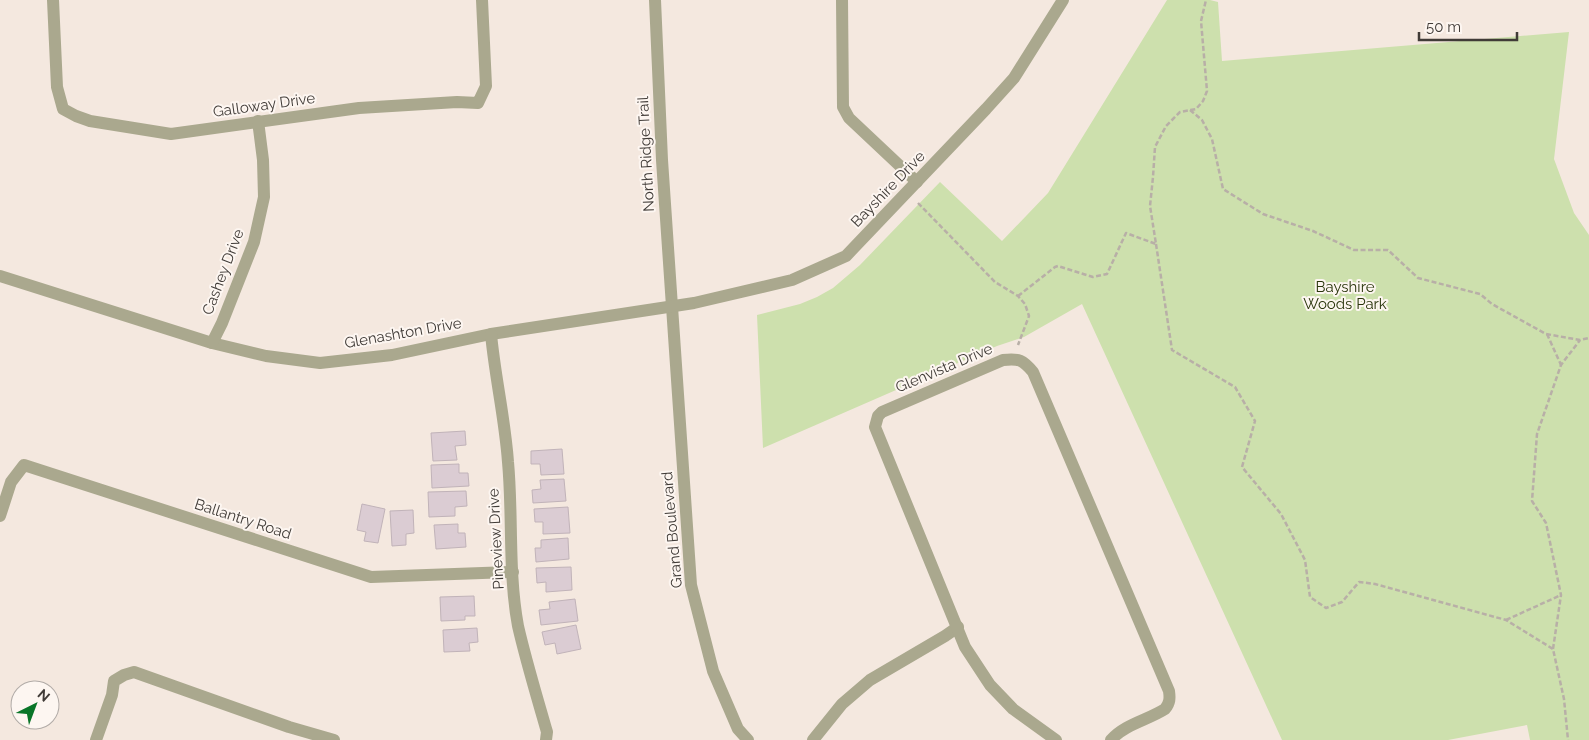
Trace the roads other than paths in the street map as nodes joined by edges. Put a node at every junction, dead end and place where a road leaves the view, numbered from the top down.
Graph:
1 (54, 0) edge
2 (482, 0) edge
3 (655, 0) edge
4 (842, 0) edge
5 (1063, 0) edge
6 (258, 121) junction
7 (917, 182) junction
8 (0, 276) edge
9 (672, 306) junction
10 (491, 334) junction
11 (212, 343) junction
12 (0, 516) edge
13 (513, 572) junction
14 (958, 626) junction
15 (96, 740) edge
16 (334, 740) edge
17 (546, 740) edge
18 (748, 740) edge
19 (813, 740) edge
20 (1056, 740) edge
21 (1111, 740) edge

1 - 6 street, Galloway Drive
2 - 6 street, Galloway Drive
3 - 9 street, North Ridge Trail
4 - 7 street
5 - 7 street, Bayshire Drive
6 - 11 street, Cashey Drive
7 - 9 street, Bayshire Drive
8 - 11 street, Glenashton Drive
9 - 10 street, Glenashton Drive
9 - 18 street, Grand Boulevard
10 - 11 street, Glenashton Drive
10 - 13 street, Pineview Drive
12 - 13 street, Ballantry Road
13 - 17 street, Pineview Drive
14 - 19 street
14 - 20 street, Glenvista Drive
14 - 21 street, Glenvista Drive
15 - 16 street

